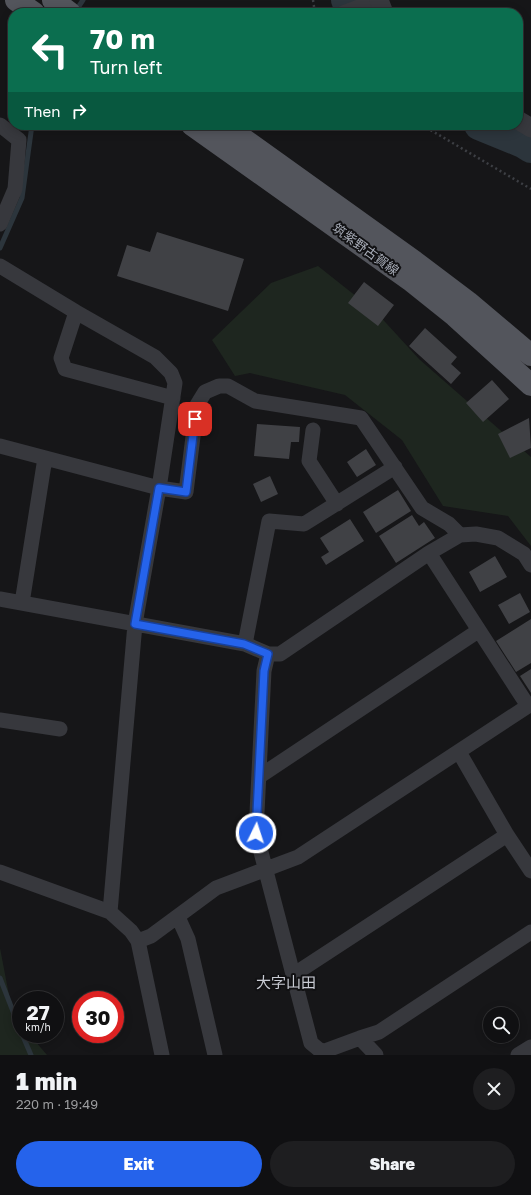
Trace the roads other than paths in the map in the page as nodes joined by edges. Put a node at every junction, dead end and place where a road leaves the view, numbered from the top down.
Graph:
1 (16, 0) edge
2 (53, 0) edge
3 (374, 2) edge
4 (27, 8) edge
5 (63, 8) edge
6 (357, 8) edge
7 (0, 125) edge
8 (199, 130) edge
9 (231, 130) edge
10 (0, 224) edge
11 (0, 266) edge
12 (76, 312) junction
13 (531, 355) edge
14 (531, 385) edge
15 (174, 398) junction
16 (313, 430) dead end
17 (0, 446) edge
18 (45, 458) junction
19 (395, 467) junction
20 (159, 488) junction
21 (337, 504) junction
22 (460, 535) junction
23 (429, 554) junction
24 (531, 565) edge
25 (0, 599) edge
26 (22, 603) junction
27 (135, 624) junction
28 (478, 631) junction
29 (244, 644) junction
30 (268, 654) junction
31 (529, 708) edge
32 (0, 720) edge
33 (60, 729) dead end
34 (460, 752) junction
35 (260, 776) junction
36 (507, 835) junction
37 (265, 870) junction
38 (531, 871) edge
39 (0, 872) edge
40 (110, 912) junction
41 (178, 917) junction
42 (531, 932) edge
43 (138, 941) junction
44 (293, 975) junction
45 (360, 1038) junction
46 (531, 1047) edge
47 (162, 1055) edge
48 (215, 1055) edge
49 (376, 1055) edge
50 (518, 1055) edge

1 - 4 main road
2 - 5 main road
3 - 6 street
7 - 10 street
8 - 14 main road, 筑紫野古賀線
9 - 13 main road, 筑紫野古賀線
11 - 12 street
12 - 15 street
12 - 15 street
15 - 20 street
16 - 21 street
17 - 18 street
18 - 20 street
18 - 26 street
19 - 20 street
19 - 21 street
19 - 22 street
20 - 27 street
21 - 29 street
22 - 23 street
22 - 24 street
23 - 28 street
23 - 30 street
25 - 26 street
26 - 27 street
27 - 29 street
27 - 40 street
28 - 31 street
28 - 35 street
29 - 30 street
30 - 35 street
31 - 34 street
32 - 33 street
34 - 36 street
34 - 37 street
35 - 37 street
36 - 38 street
36 - 44 street
37 - 41 street
37 - 44 street
39 - 40 street
40 - 43 street
41 - 43 street
41 - 48 street
42 - 45 street
43 - 47 street
44 - 45 street
45 - 49 street
46 - 50 street

